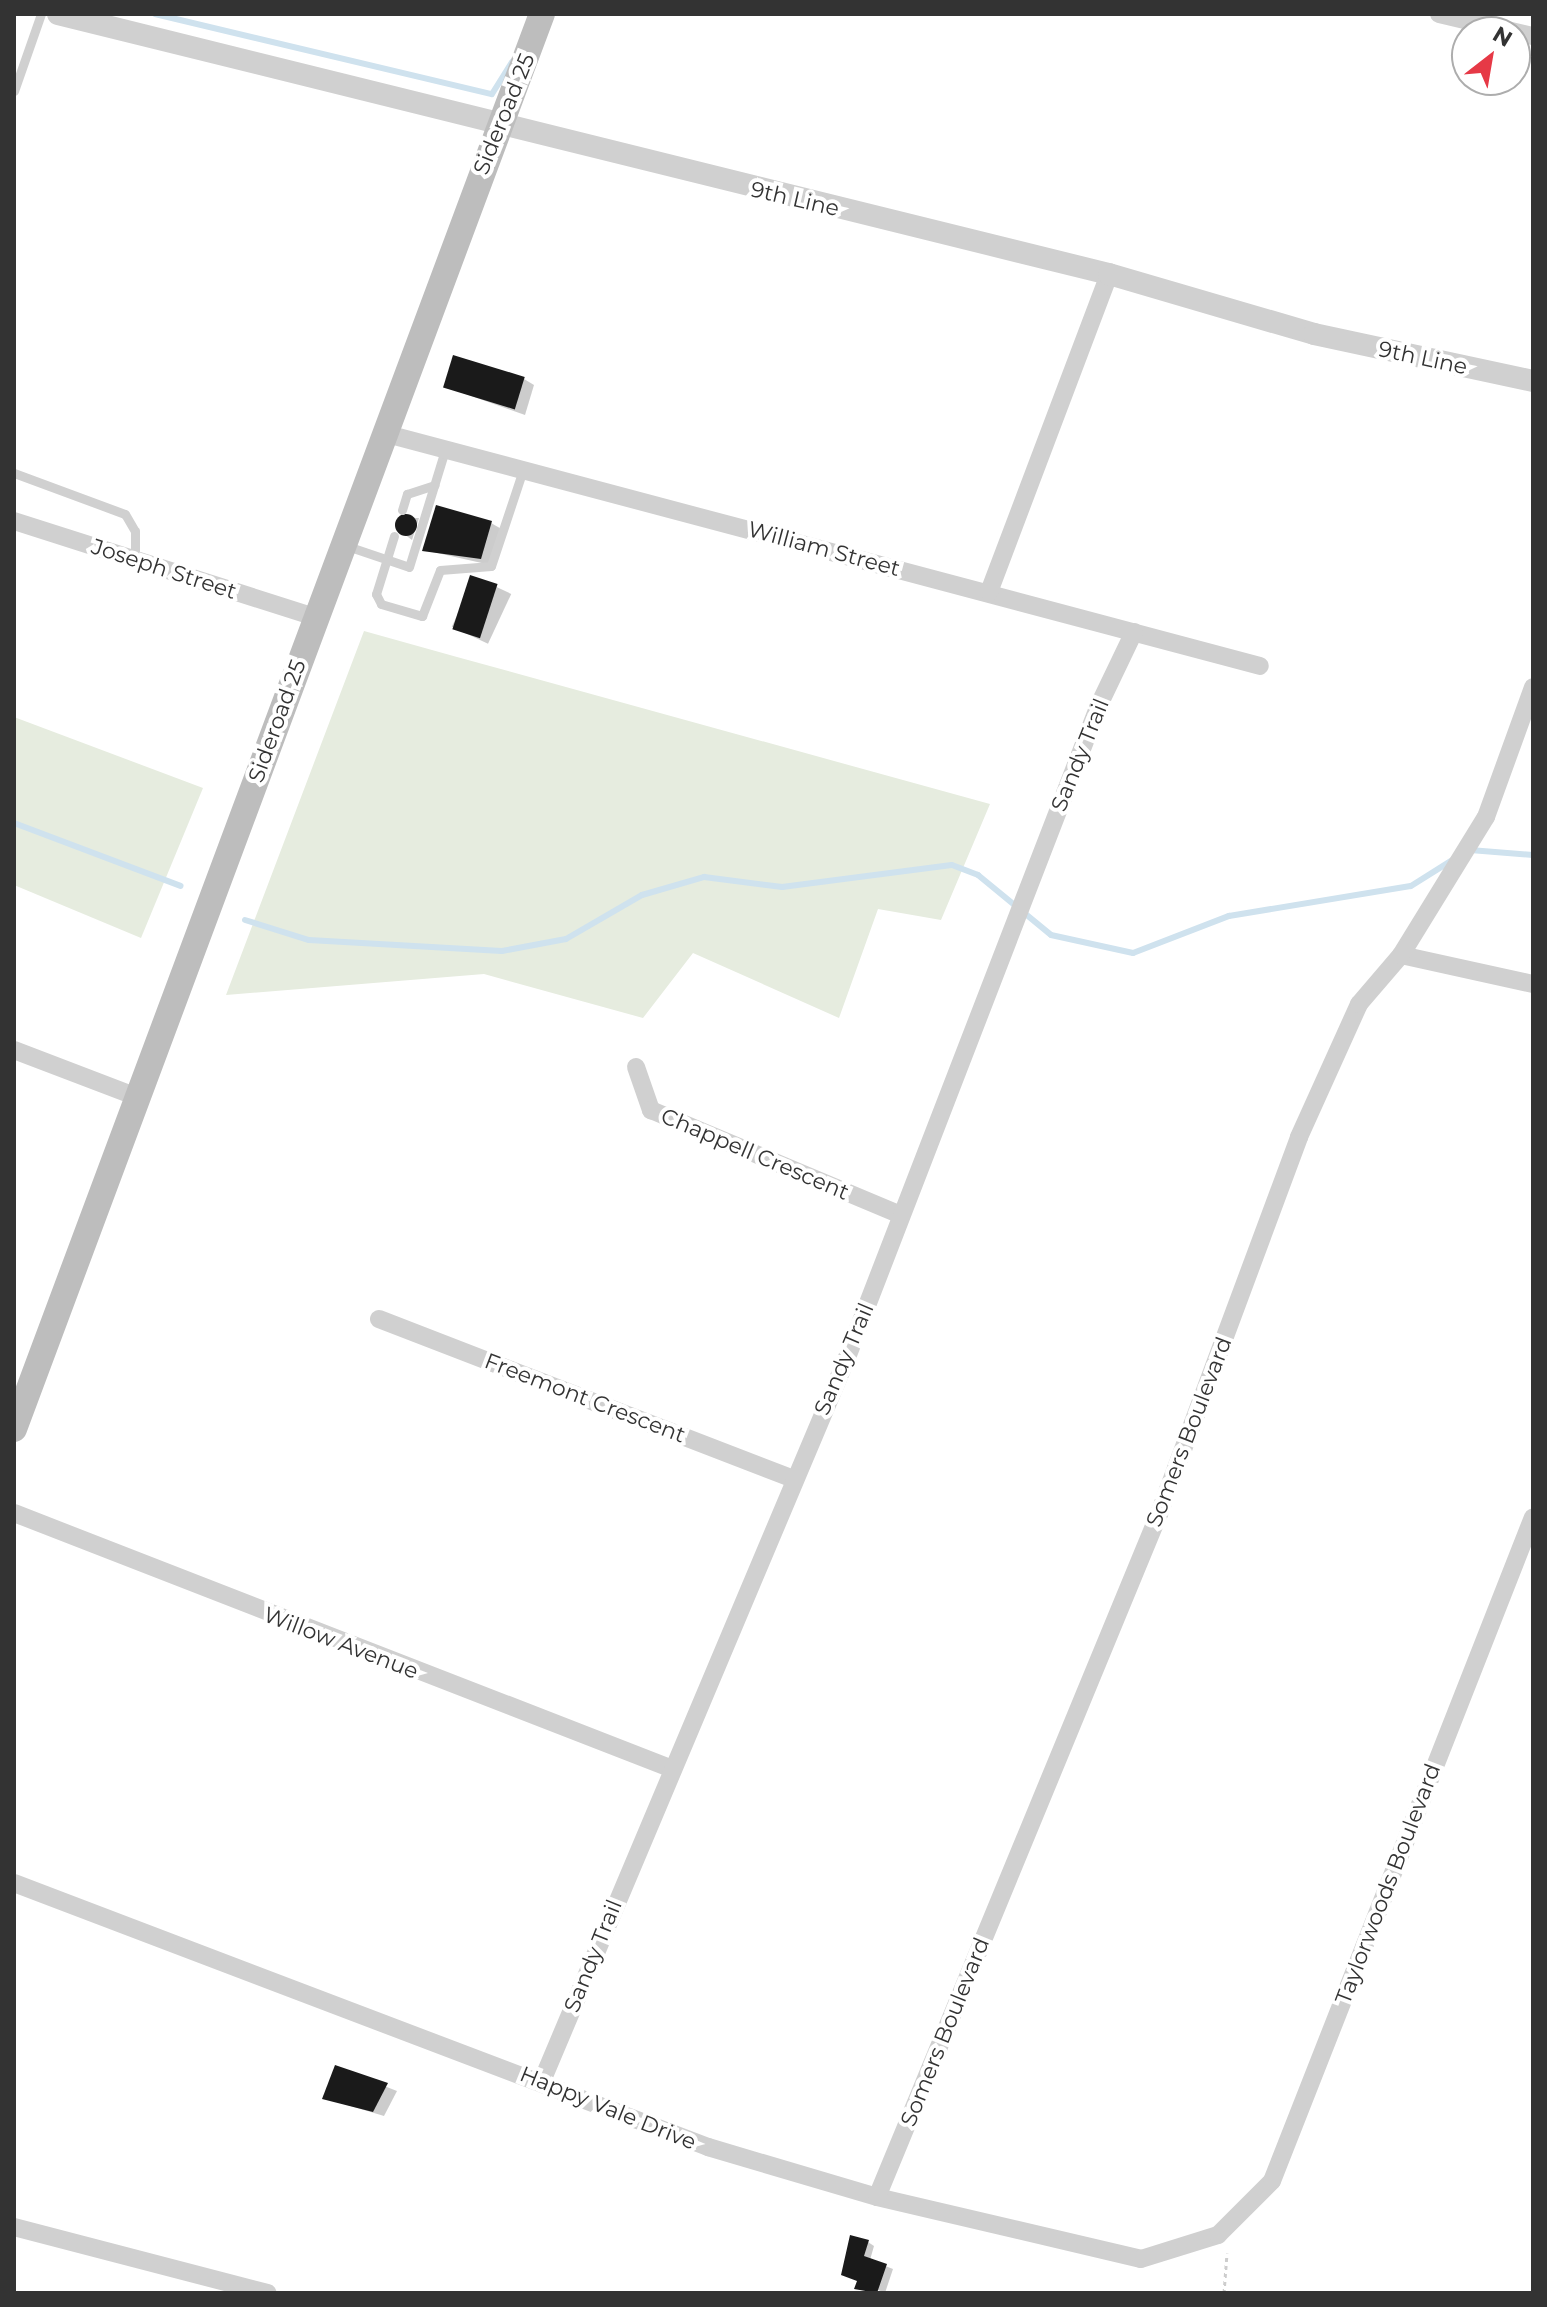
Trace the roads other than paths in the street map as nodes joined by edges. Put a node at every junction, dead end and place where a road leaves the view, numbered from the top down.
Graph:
1 (41, 14) edge
2 (58, 14) edge
3 (542, 14) edge
4 (1439, 14) edge
5 (117, 19) edge
6 (1533, 36) edge
7 (14, 91) edge
8 (498, 121) junction
9 (1109, 274) junction
10 (1533, 381) edge
11 (387, 434) junction
12 (445, 450) junction
13 (523, 470) junction
14 (14, 473) edge
15 (435, 485) junction
16 (402, 510) dead end
17 (14, 521) edge
18 (394, 536) dead end
19 (343, 545) junction
20 (135, 560) junction
21 (386, 560) junction
22 (989, 592) junction
23 (314, 617) junction
24 (1134, 632) junction
25 (1260, 666) dead end
26 (1533, 687) edge
27 (1401, 955) junction
28 (1533, 984) edge
29 (14, 1050) edge
30 (636, 1067) dead end
31 (140, 1098) junction
32 (901, 1215) junction
33 (379, 1319) dead end
34 (14, 1429) edge
35 (791, 1478) junction
36 (14, 1513) edge
37 (1533, 1517) edge
38 (670, 1768) junction
39 (14, 1883) edge
40 (542, 2081) junction
41 (877, 2197) junction
42 (14, 2227) edge
43 (1218, 2235) joint
44 (268, 2293) edge

1 - 7 lane
2 - 5 street, 9th Line
3 - 8 main road, Sideroad 25
4 - 6 street
5 - 8 street, 9th Line
8 - 9 street, 9th Line
8 - 11 main road, Sideroad 25
9 - 10 street, 9th Line
9 - 22 street
11 - 12 street, William Street
11 - 19 main road, Sideroad 25
12 - 13 street, William Street
12 - 15 lane
13 - 21 lane
13 - 22 street, William Street
14 - 20 lane
15 - 16 lane
15 - 21 lane
17 - 20 street, Joseph Street
18 - 21 lane
19 - 21 lane
19 - 23 main road, Sideroad 25
20 - 23 street, Joseph Street
22 - 24 street, William Street
23 - 31 main road, Sideroad 25
24 - 25 street, William Street
24 - 32 street, Sandy Trail
26 - 27 street, Somers Boulevard
27 - 28 street
27 - 41 street, Somers Boulevard
29 - 31 street
30 - 32 street, Chappell Crescent
31 - 34 main road, Sideroad 25
32 - 35 street, Sandy Trail
33 - 35 street, Freemont Crescent
35 - 38 street, Sandy Trail
36 - 38 street, Willow Avenue
37 - 43 street, Taylorwoods Boulevard
38 - 40 street, Sandy Trail
39 - 40 street, Happy Vale Drive
40 - 41 street, Happy Vale Drive
41 - 43 street, Happy Vale Drive
42 - 44 street

